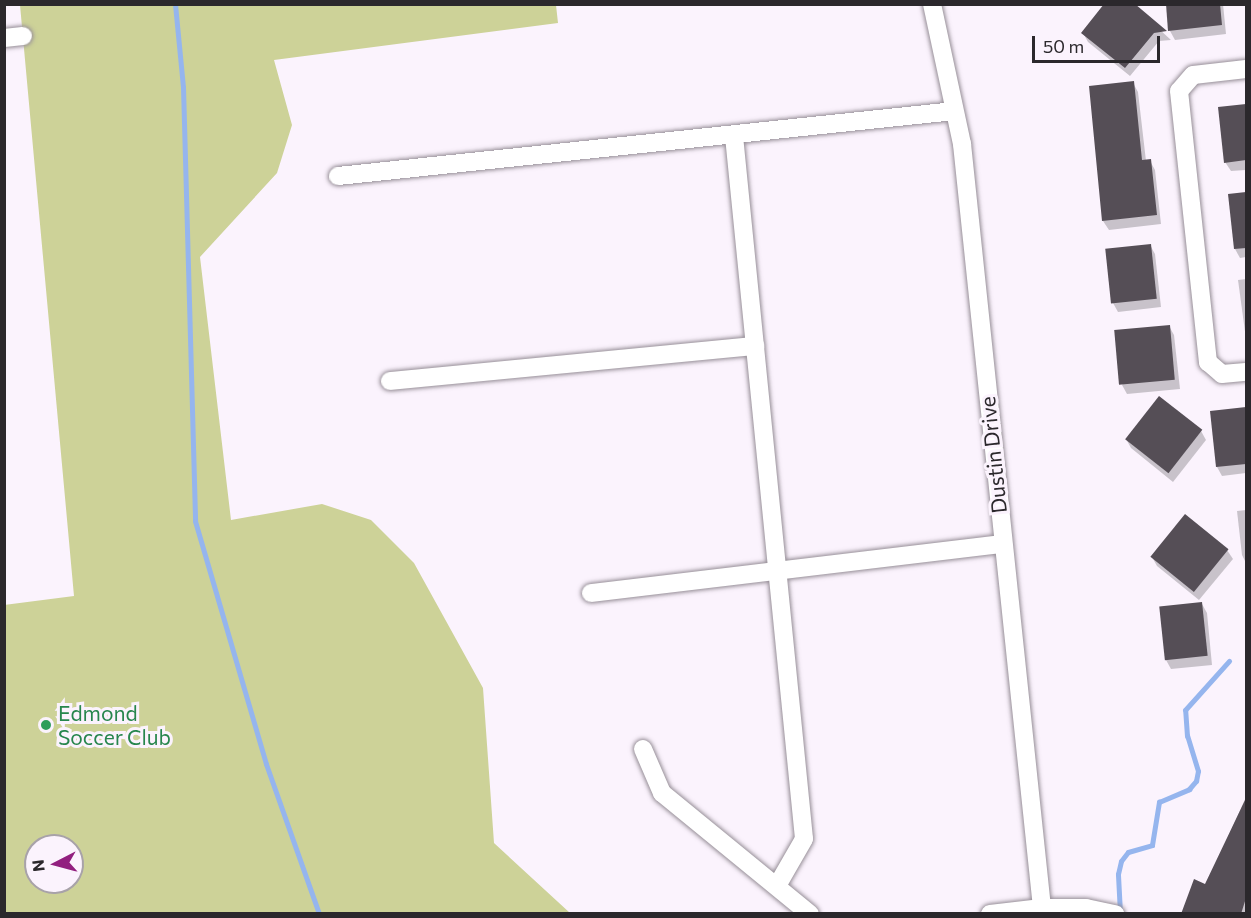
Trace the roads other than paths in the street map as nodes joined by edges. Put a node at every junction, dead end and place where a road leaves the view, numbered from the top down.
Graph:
1 (932, 4) edge
2 (1246, 69) edge
3 (954, 111) junction
4 (734, 136) junction
5 (338, 176) dead end
6 (755, 346) junction
7 (1246, 372) edge
8 (390, 381) dead end
9 (1002, 544) junction
10 (777, 571) junction
11 (591, 593) dead end
12 (643, 749) dead end
13 (777, 886) junction
14 (1042, 908) junction
15 (810, 914) edge
16 (990, 914) edge
17 (1115, 914) edge

1 - 3 street, Dustin Drive
2 - 7 street
3 - 4 street
3 - 9 street, Dustin Drive
4 - 5 street
4 - 6 street
6 - 8 street
6 - 10 street
9 - 10 street
9 - 14 street, Dustin Drive
10 - 11 street
10 - 13 street
12 - 13 street
13 - 15 street
14 - 16 street
14 - 17 street

